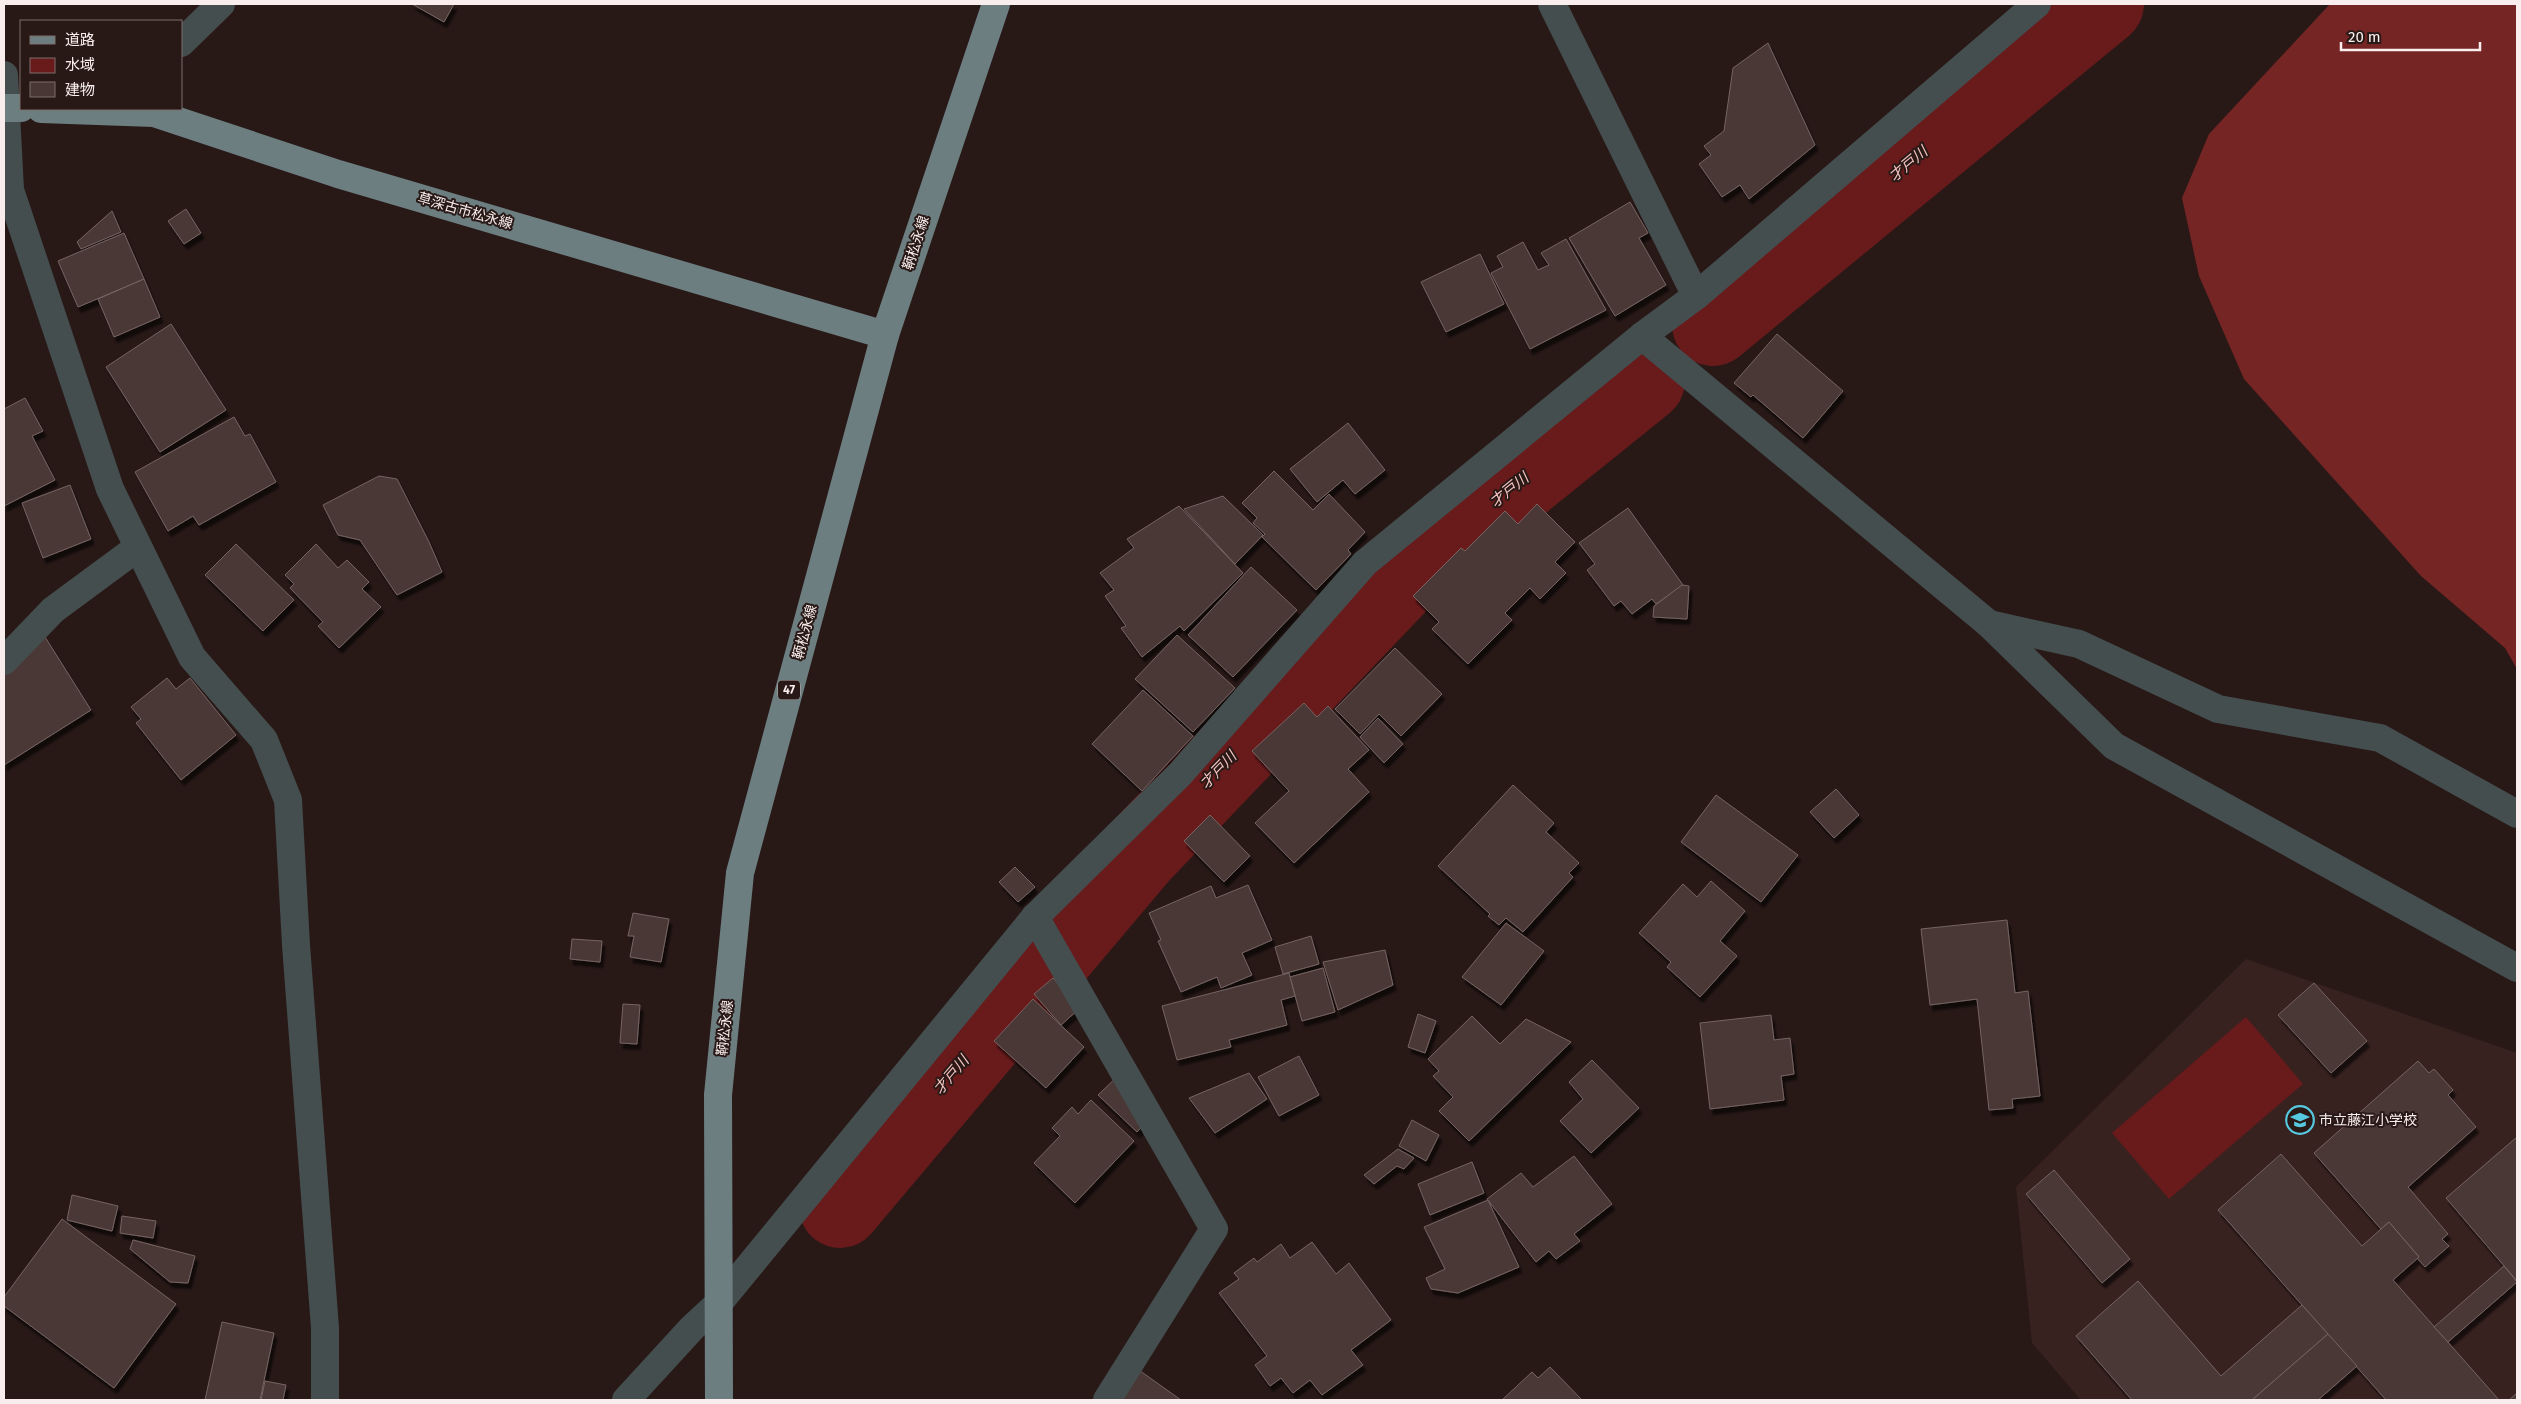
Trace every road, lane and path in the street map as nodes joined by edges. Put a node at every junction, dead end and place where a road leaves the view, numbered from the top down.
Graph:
1 (221, 4) edge
2 (996, 4) edge
3 (1552, 4) edge
4 (2037, 4) edge
5 (182, 42) edge
6 (4, 75) edge
7 (10, 108) edge
8 (98, 110) edge
9 (154, 111) edge
10 (1696, 296) junction
11 (885, 335) junction
12 (1642, 336) junction
13 (137, 548) junction
14 (1989, 624) junction
15 (4, 661) edge
16 (2517, 814) edge
17 (1035, 918) junction
18 (2517, 968) edge
19 (718, 1304) junction
20 (325, 1400) edge
21 (626, 1400) edge
22 (719, 1400) edge
23 (1107, 1400) edge

1 - 5 street
2 - 11 main road, 鞆松永線 / 47
3 - 10 street
4 - 10 street
6 - 7 street
7 - 13 street
8 - 9 main road, 草深古市松永線
9 - 11 main road, 草深古市松永線
10 - 12 street
11 - 19 main road, 鞆松永線 / 47
12 - 14 street
12 - 17 street
13 - 15 street
13 - 20 street
14 - 16 street
14 - 18 street
17 - 19 street
17 - 23 street
19 - 21 street
19 - 22 main road, 鞆松永線 / 47

